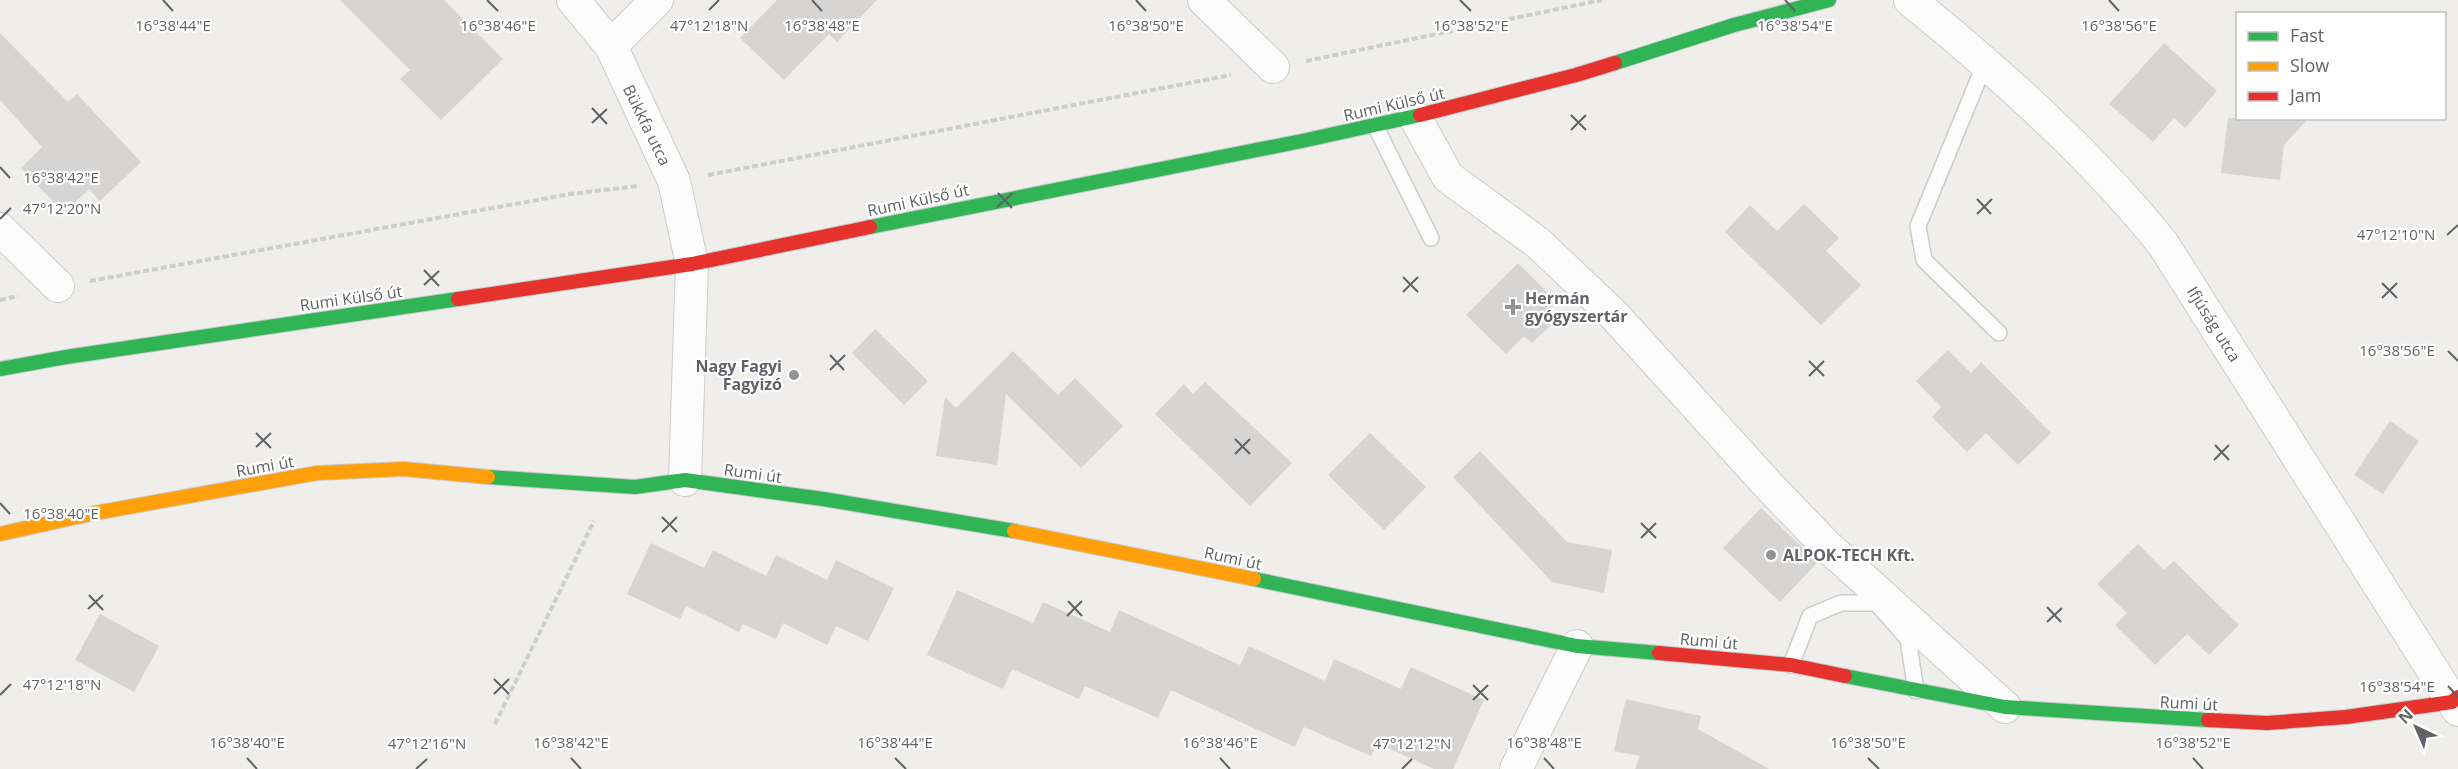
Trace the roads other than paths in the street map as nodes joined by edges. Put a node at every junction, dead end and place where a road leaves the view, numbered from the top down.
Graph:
1 (573, 0) edge
2 (657, 0) edge
3 (1204, 0) edge
4 (1829, 0) edge
5 (1910, 0) edge
6 (611, 46) junction
7 (1986, 61) junction
8 (1273, 67) road end
9 (1415, 117) junction
10 (1375, 125) junction
11 (0, 229) edge
12 (1431, 237) dead end
13 (692, 264) junction
14 (58, 286) road end
15 (1999, 333) dead end
16 (0, 369) edge
17 (685, 480) junction
18 (0, 534) edge
19 (1577, 646) junction
20 (1791, 665) junction
21 (1916, 691) junction
22 (2456, 703) edge
23 (2005, 707) junction
24 (1516, 769) edge

1 - 6 street, Bükkfa utca
2 - 6 street
3 - 8 street
4 - 9 street, Rumi Külső út
5 - 7 street, Ifjúság utca
6 - 13 street, Bükkfa utca
7 - 15 lane
7 - 22 street, Ifjúság utca
9 - 10 street, Rumi Külső út
9 - 23 street
10 - 12 lane
10 - 13 street, Rumi Külső út
11 - 14 street
13 - 16 street, Rumi Külső út
13 - 17 street, Bükkfa utca
17 - 18 street, Rumi út
17 - 19 street, Rumi út
19 - 20 street, Rumi út
19 - 24 street
20 - 21 street, Rumi út
20 - 21 lane
21 - 23 street, Rumi út
22 - 23 street, Rumi út

